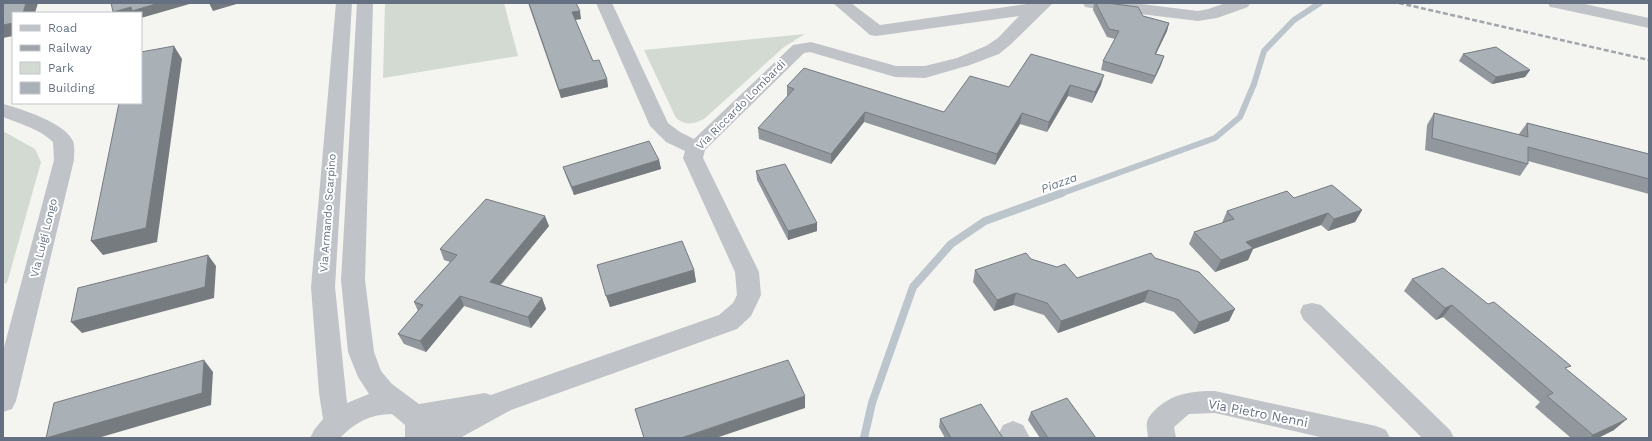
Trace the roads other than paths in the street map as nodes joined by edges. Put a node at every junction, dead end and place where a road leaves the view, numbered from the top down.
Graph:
1 (344, 3) edge
2 (365, 3) edge
3 (604, 3) edge
4 (841, 3) edge
5 (1091, 3) edge
6 (1242, 3) edge
7 (1556, 3) edge
8 (1040, 6) edge
9 (1649, 23) edge
10 (3, 110) edge
11 (696, 148) junction
12 (1312, 312) dead end
13 (3, 401) edge
14 (502, 402) junction
15 (411, 420) edge
16 (326, 433) edge
17 (435, 438) edge
18 (1162, 438) edge
19 (1376, 438) edge
20 (1440, 438) edge

1 - 16 street, Via Armando Scarpino
2 - 15 street
3 - 11 street
4 - 8 street
5 - 6 street
7 - 9 street
8 - 11 street, Via Riccardo Lombardi
10 - 13 street, Via Luigi Longo
11 - 14 street, Via Riccardo Lombardi
12 - 20 street
14 - 15 street, Via Riccardo Lombardi
14 - 17 street, Via Riccardo Lombardi
15 - 16 street, Via Riccardo Lombardi
18 - 19 street, Via Pietro Nenni

